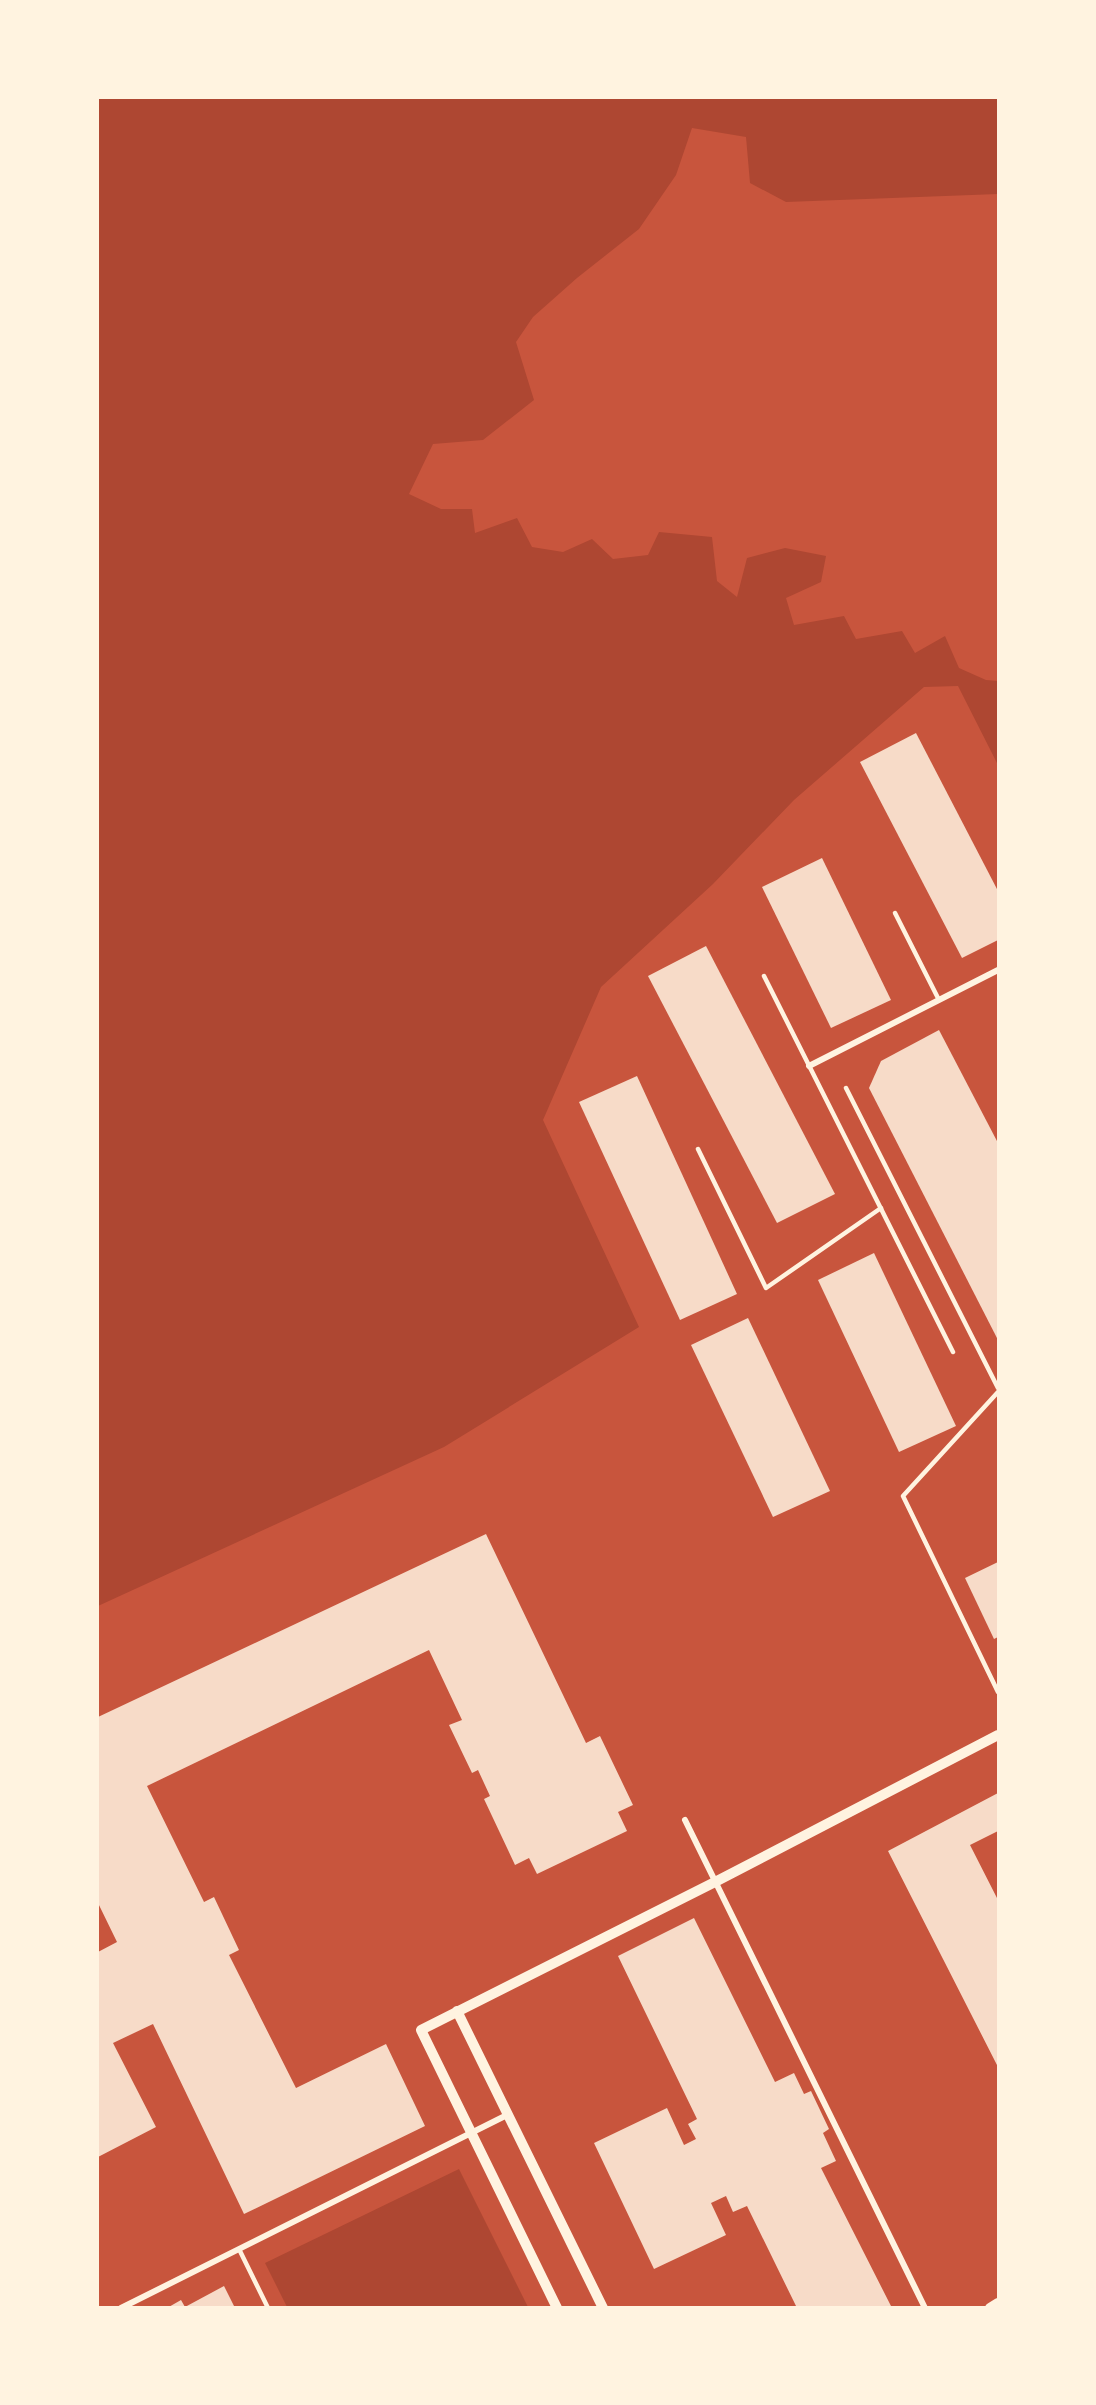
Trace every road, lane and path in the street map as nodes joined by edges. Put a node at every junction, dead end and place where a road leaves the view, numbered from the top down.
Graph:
1 (896, 913) dead end
2 (999, 970) edge
3 (764, 976) dead end
4 (939, 1000) junction
5 (809, 1066) junction
6 (846, 1088) dead end
7 (699, 1149) dead end
8 (881, 1208) junction
9 (953, 1352) dead end
10 (999, 1390) edge
11 (999, 1692) edge
12 (999, 1735) edge
13 (685, 1820) dead end
14 (715, 1882) junction
15 (457, 2011) junction
16 (507, 2115) junction
17 (471, 2133) junction
18 (239, 2249) junction
19 (999, 2303) edge
20 (121, 2307) edge
21 (268, 2307) edge
22 (557, 2307) edge
23 (603, 2307) edge
24 (925, 2307) edge
25 (990, 2307) edge

1 - 4 lane
2 - 4 street
3 - 5 lane
4 - 5 street
5 - 8 lane
6 - 10 lane
7 - 8 lane
8 - 9 lane
10 - 11 lane
12 - 14 street
13 - 14 street
14 - 15 street
14 - 24 street
15 - 16 street
15 - 17 street
16 - 17 street
16 - 23 street
17 - 18 street
17 - 22 street
18 - 20 street
18 - 21 lane
19 - 25 street

